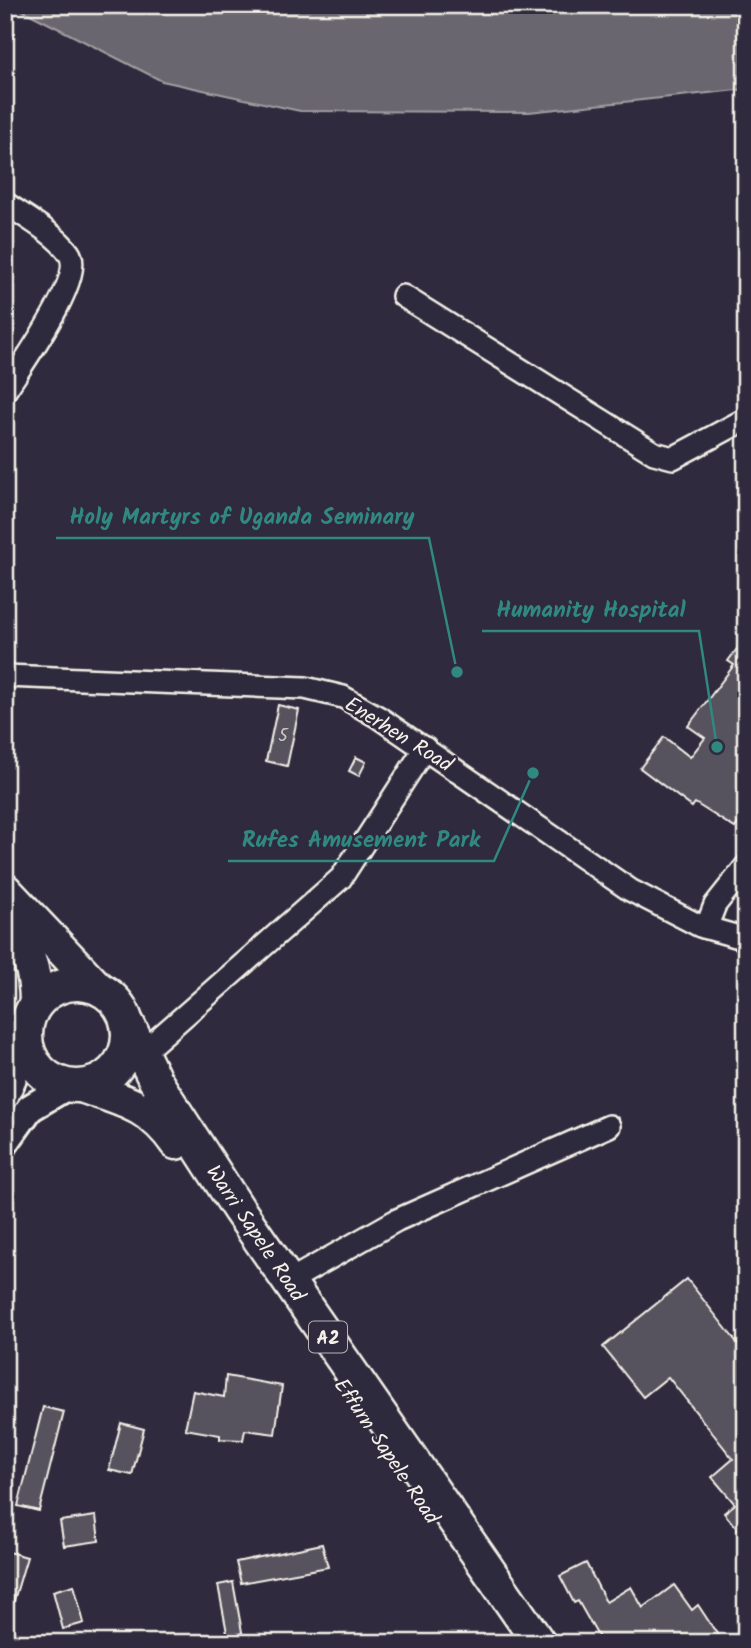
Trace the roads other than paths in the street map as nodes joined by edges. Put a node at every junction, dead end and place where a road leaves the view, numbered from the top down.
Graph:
1 (5, 203) edge
2 (403, 296) dead end
3 (5, 391) edge
4 (742, 425) edge
5 (5, 676) edge
6 (425, 748) junction
7 (746, 866) edge
8 (5, 890) edge
9 (5, 918) edge
10 (706, 928) junction
11 (746, 939) edge
12 (97, 987) junction
13 (36, 1004) junction
14 (128, 1024) junction
15 (27, 1046) junction
16 (142, 1053) junction
17 (76, 1087) junction
18 (5, 1096) edge
19 (609, 1126) dead end
20 (5, 1143) edge
21 (289, 1281) junction
22 (520, 1643) edge
23 (539, 1643) edge

1 - 3 street
2 - 4 street
5 - 6 street, Enerhen Road
6 - 10 street, Enerhen Road
6 - 16 street
7 - 10 street
8 - 12 highway, A2
9 - 13 highway
10 - 11 street, Enerhen Road
12 - 13 highway
12 - 14 highway, A2
13 - 15 highway
14 - 16 highway, Warri Sapele Road / A2
14 - 17 highway
15 - 17 highway, A2
15 - 18 main road
16 - 21 highway, Warri Sapele Road / A2
17 - 20 main road
17 - 22 highway, Effurn Sapele Road / A2
19 - 21 street
21 - 23 highway, Warri Sapele Road / A2

